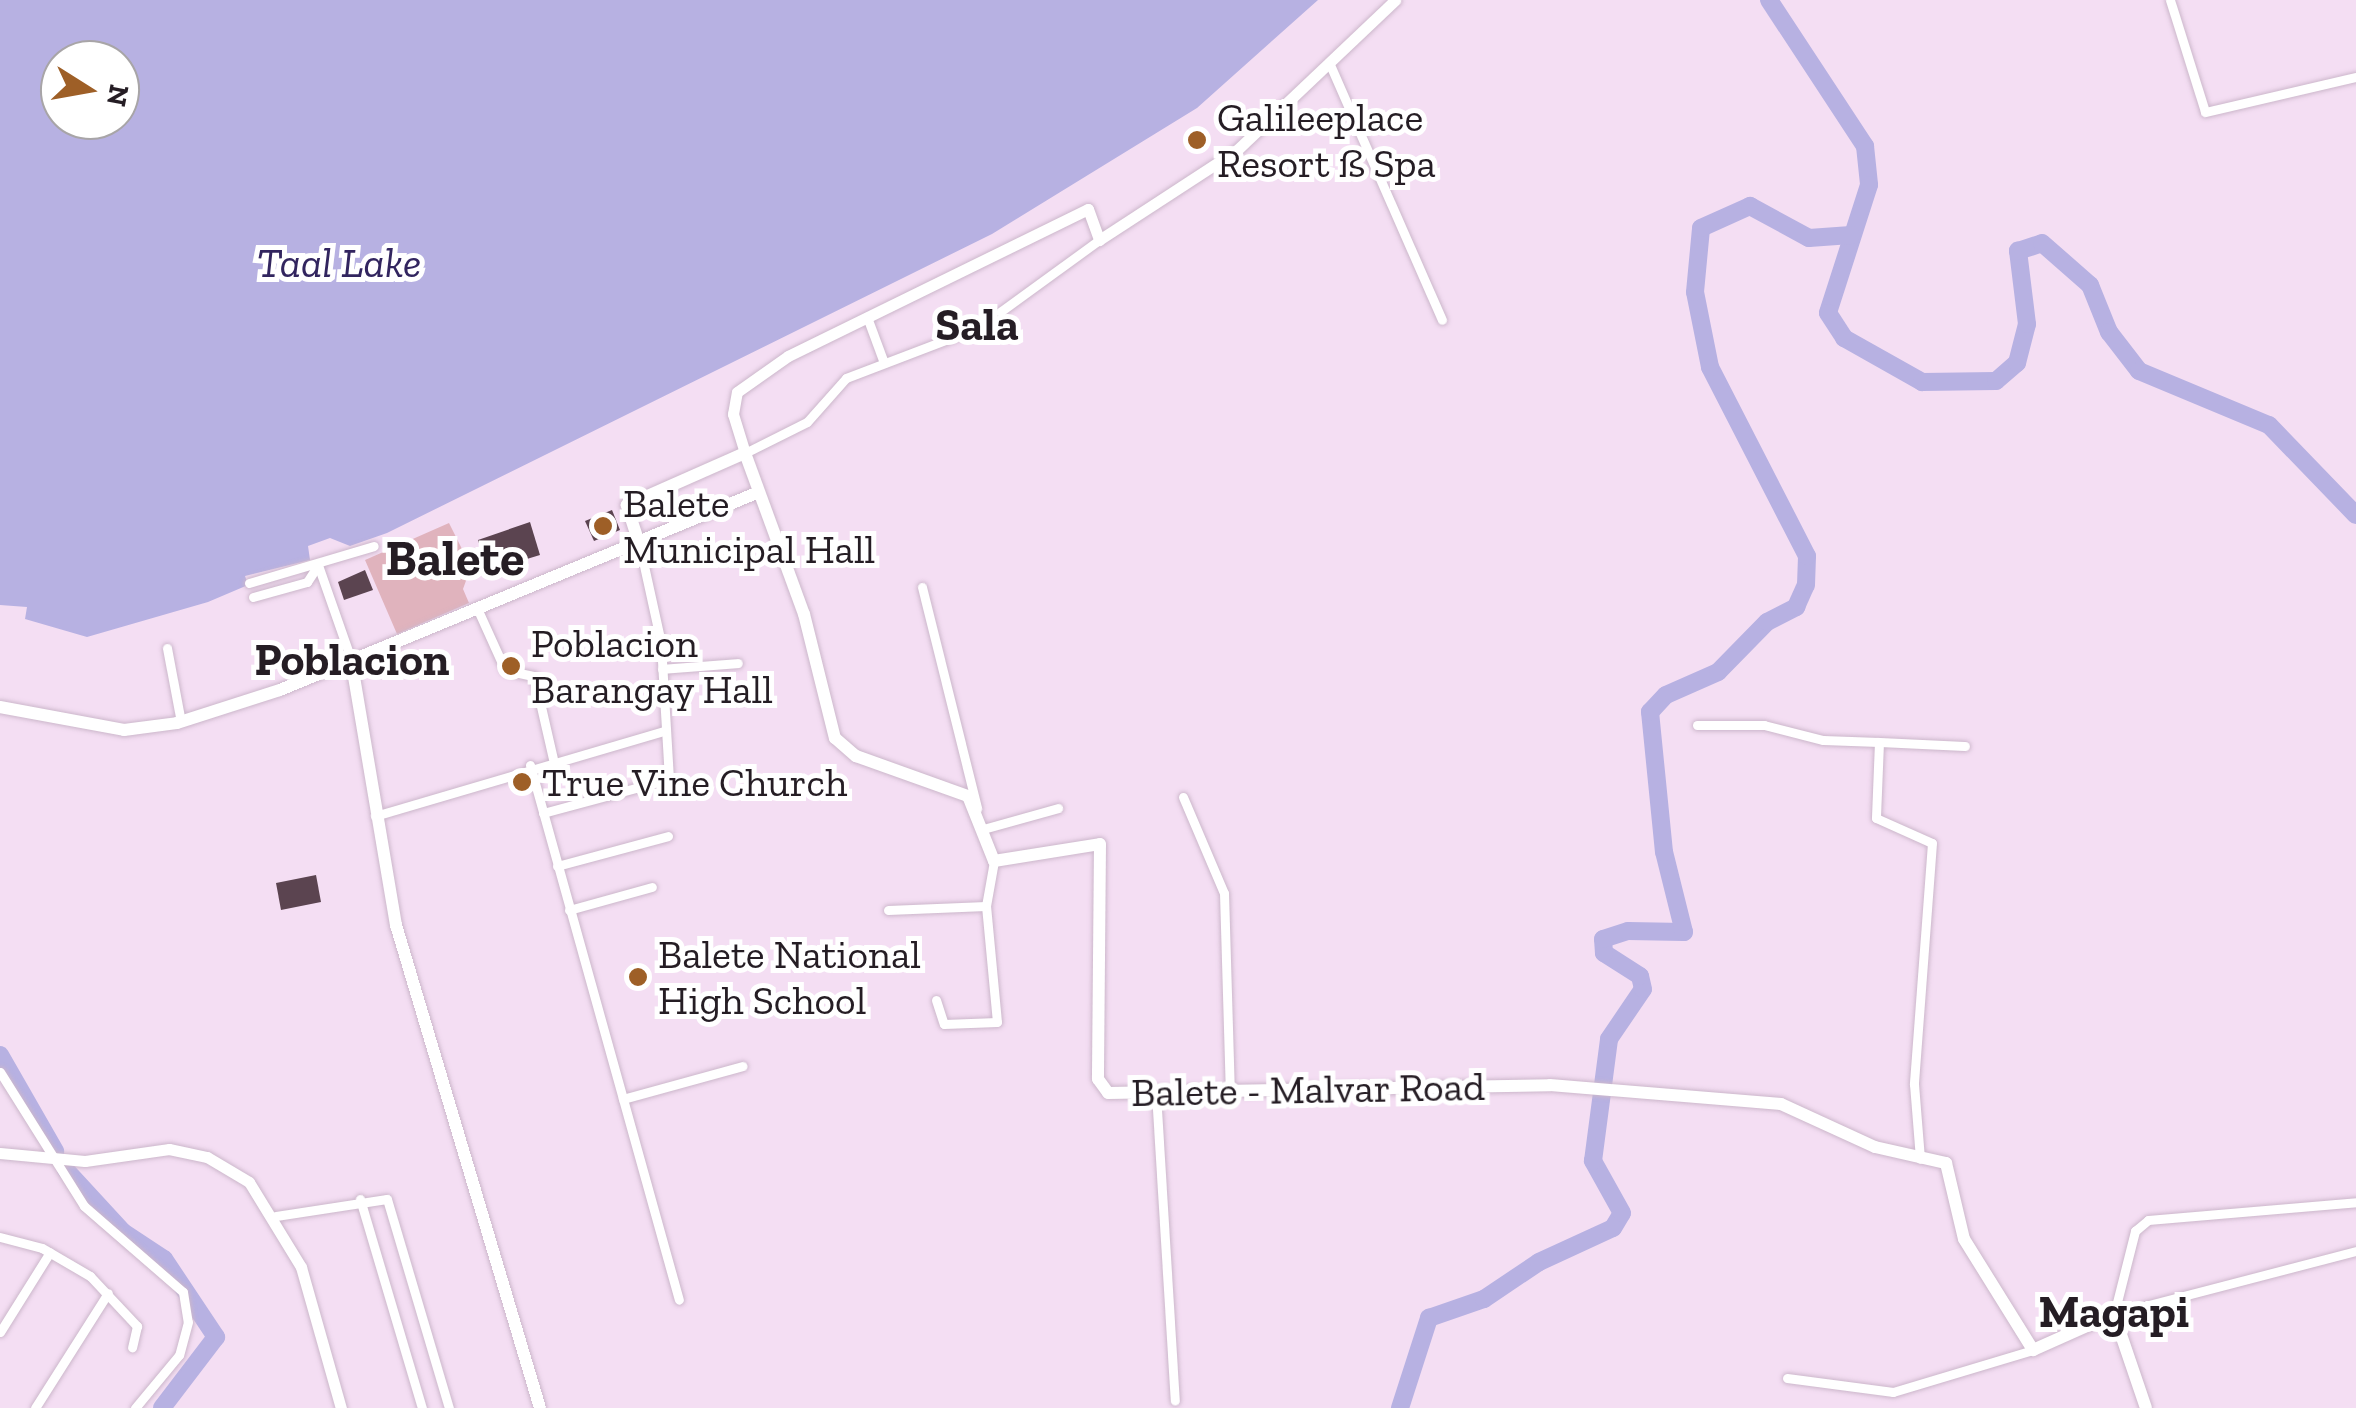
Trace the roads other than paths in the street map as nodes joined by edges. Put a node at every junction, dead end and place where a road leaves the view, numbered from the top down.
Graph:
1 (1395, 0) edge
2 (2170, 0) edge
3 (1332, 68) junction
4 (2356, 77) edge
5 (1099, 240) junction
6 (1000, 312) tunnel mouth
7 (866, 318) junction
8 (1442, 320) dead end
9 (962, 334) tunnel mouth
10 (884, 364) junction
11 (745, 454) junction
12 (760, 492) junction
13 (639, 543) junction
14 (374, 546) dead end
15 (321, 564) junction
16 (249, 584) dead end
17 (922, 587) dead end
18 (252, 597) dead end
19 (477, 608) junction
20 (167, 648) dead end
21 (351, 660) junction
22 (738, 663) dead end
23 (662, 669) junction
24 (0, 707) edge
25 (181, 722) junction
26 (1697, 725) dead end
27 (662, 731) junction
28 (1879, 742) junction
29 (1965, 746) dead end
30 (552, 759) junction
31 (530, 765) junction
32 (1183, 798) dead end
33 (977, 808) junction
34 (1058, 808) dead end
35 (544, 813) junction
36 (375, 816) junction
37 (984, 829) junction
38 (668, 836) dead end
39 (994, 861) junction
40 (557, 866) junction
41 (652, 887) dead end
42 (986, 906) junction
43 (569, 910) junction
44 (888, 910) dead end
45 (936, 1000) dead end
46 (743, 1066) dead end
47 (0, 1072) edge
48 (1230, 1092) junction
49 (1156, 1094) junction
50 (623, 1100) junction
51 (0, 1153) edge
52 (1920, 1159) junction
53 (49, 1160) junction
54 (360, 1199) junction
55 (2356, 1202) edge
56 (276, 1216) junction
57 (0, 1237) edge
58 (2356, 1251) edge
59 (50, 1252) junction
60 (108, 1294) junction
61 (679, 1300) dead end
62 (2114, 1314) junction
63 (0, 1332) edge
64 (132, 1348) dead end
65 (2033, 1350) junction
66 (1786, 1378) dead end
67 (1175, 1400) dead end
68 (35, 1408) edge
69 (135, 1408) edge
70 (341, 1408) edge
71 (422, 1408) edge
72 (449, 1408) edge
73 (540, 1408) edge
74 (2146, 1408) edge

1 - 3 street
2 - 4 street
3 - 5 street
3 - 8 street
5 - 6 street
5 - 7 street
7 - 10 street
7 - 11 street
9 - 10 street
10 - 11 street
11 - 12 main road
11 - 13 main road
12 - 13 main road
12 - 33 main road
13 - 19 main road
13 - 23 street
14 - 15 street
15 - 16 street
15 - 18 street
15 - 21 street
17 - 33 street
19 - 21 main road
19 - 30 street
20 - 25 street
21 - 25 main road
21 - 36 main road
22 - 23 street
23 - 27 street
24 - 25 main road
26 - 28 street
27 - 30 street
27 - 35 street
28 - 29 street
28 - 52 street
30 - 31 street
31 - 35 street
31 - 36 street
32 - 48 street
33 - 37 main road
34 - 37 street
35 - 40 street
36 - 73 main road
37 - 39 main road
38 - 40 street
39 - 42 street
39 - 49 main road, Balete - Malvar Road
40 - 43 street
41 - 43 street
42 - 44 street
42 - 45 street
43 - 50 street
46 - 50 street
47 - 53 street
48 - 49 main road, Balete - Malvar Road
48 - 52 main road, Balete - Malvar Road
49 - 67 street
50 - 61 street
51 - 53 street
52 - 65 main road, Balete - Malvar Road
53 - 56 street
53 - 69 street
54 - 56 street
54 - 71 street
54 - 72 street
55 - 62 street
56 - 70 street
57 - 59 street
58 - 62 street
59 - 60 street
59 - 63 street
60 - 64 street
60 - 68 street
62 - 65 main road
62 - 74 main road
65 - 66 street

